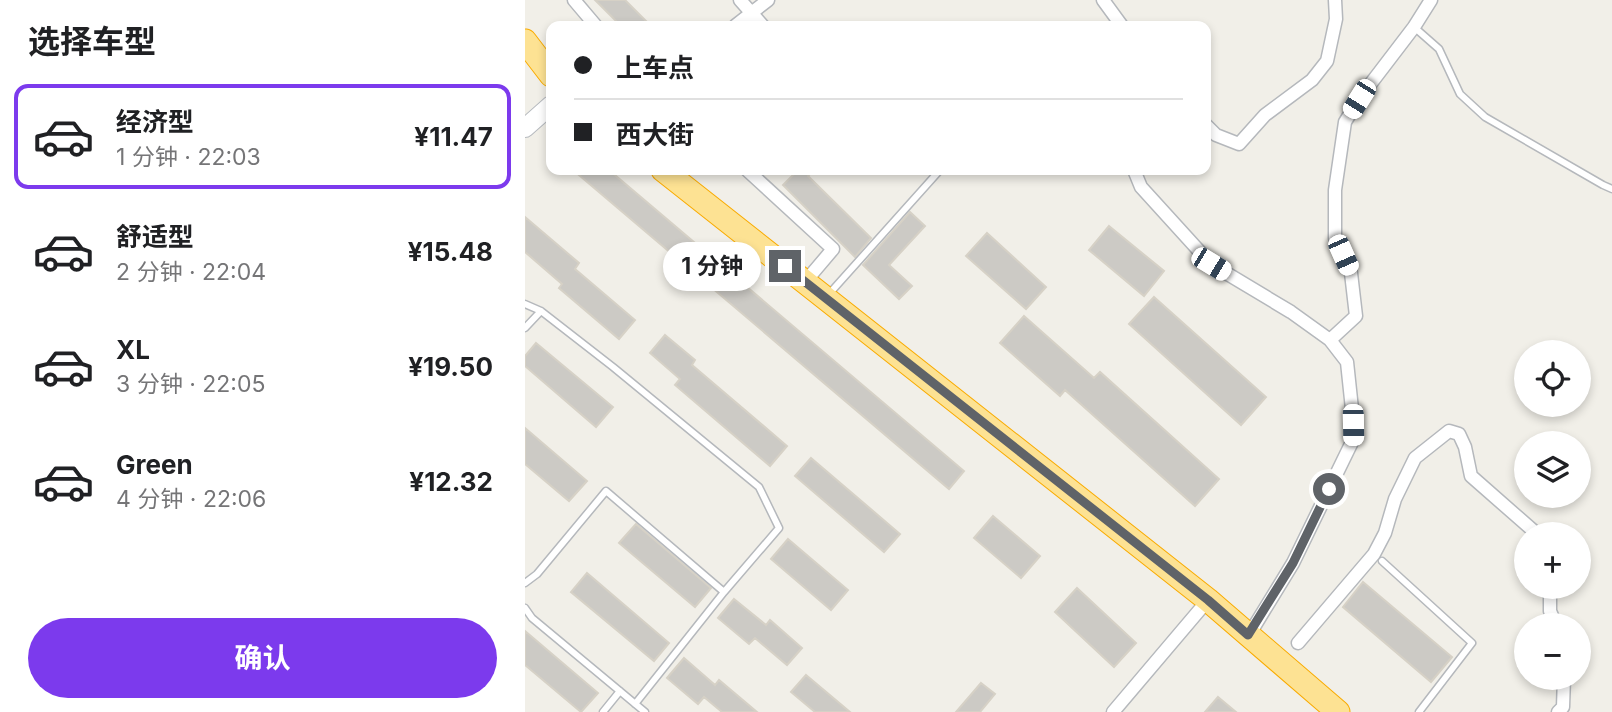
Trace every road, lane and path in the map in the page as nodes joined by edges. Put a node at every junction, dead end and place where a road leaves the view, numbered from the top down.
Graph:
1 (574, 0) edge
2 (740, 0) edge
3 (768, 0) edge
4 (1103, 0) edge
5 (1335, 0) edge
6 (1431, 0) edge
7 (752, 13) junction
8 (592, 21) edge
9 (742, 21) edge
10 (759, 21) edge
11 (1118, 21) edge
12 (1414, 27) junction
13 (525, 41) edge
14 (546, 68) edge
15 (546, 109) edge
16 (525, 128) edge
17 (1211, 130) edge
18 (669, 175) edge
19 (752, 175) edge
20 (936, 175) edge
21 (1136, 175) edge
22 (1612, 189) edge
23 (805, 282) junction
24 (825, 298) junction
25 (525, 304) edge
26 (541, 311) junction
27 (525, 328) edge
28 (1330, 340) junction
29 (1523, 522) edge
30 (1382, 561) dead end
31 (525, 583) edge
32 (724, 592) junction
33 (1208, 600) junction
34 (525, 608) edge
35 (1248, 635) junction
36 (1298, 643) dead end
37 (1564, 690) edge
38 (620, 691) junction
39 (635, 704) junction
40 (603, 712) edge
41 (645, 712) edge
42 (1113, 712) edge
43 (1339, 712) edge
44 (1419, 712) edge
45 (1558, 712) edge

1 - 8 street
2 - 7 street
3 - 7 street
4 - 11 street
5 - 17 street
6 - 12 street
7 - 9 street
7 - 10 street
12 - 22 lane
12 - 28 street
13 - 14 highway
15 - 16 street
18 - 23 highway
19 - 23 street
20 - 24 lane
21 - 28 street
23 - 24 highway
24 - 33 highway
25 - 26 lane
26 - 27 lane
26 - 32 lane
28 - 35 street
29 - 36 street
30 - 44 lane
31 - 32 lane
32 - 39 lane
33 - 35 highway
33 - 42 street
34 - 38 lane
35 - 43 highway
37 - 45 street
38 - 39 lane
38 - 40 lane
39 - 41 lane

